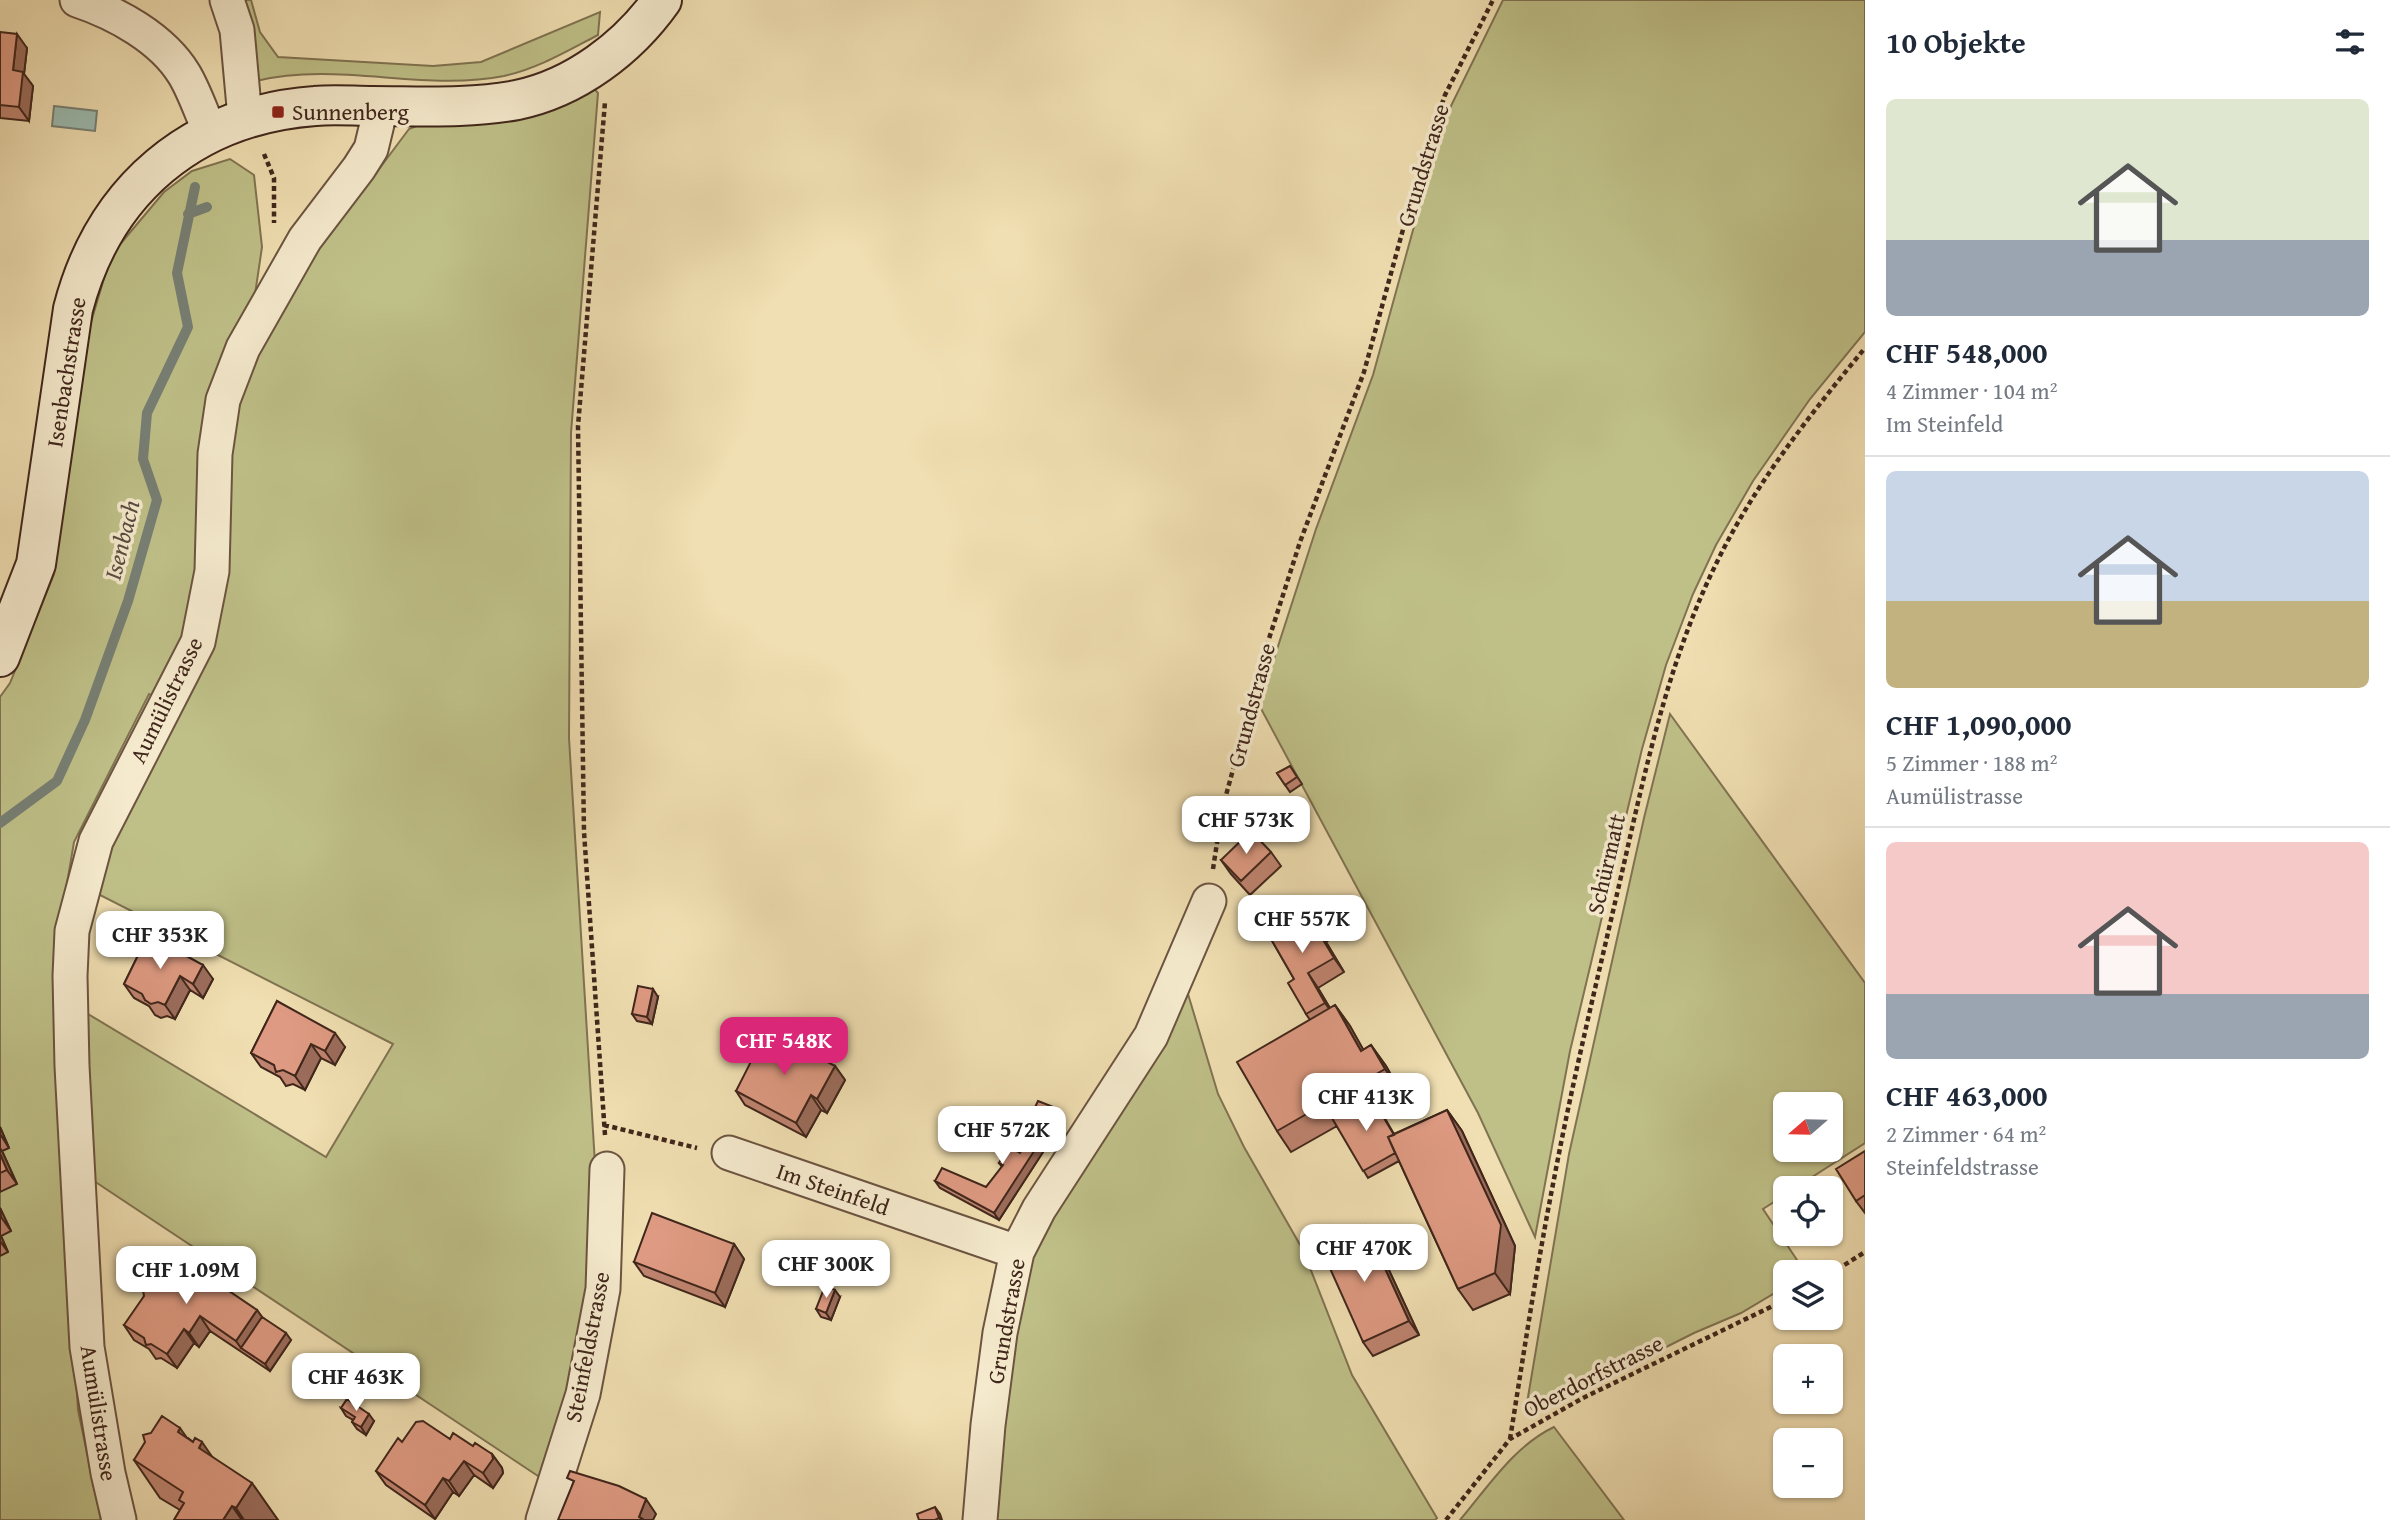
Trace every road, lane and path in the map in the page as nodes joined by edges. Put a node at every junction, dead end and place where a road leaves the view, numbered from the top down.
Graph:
1 (77, 0) edge
2 (227, 0) edge
3 (662, 0) edge
4 (1493, 0) edge
5 (596, 65) junction
6 (374, 106) junction
7 (211, 134) junction
8 (253, 134) junction
9 (273, 227) dead end
10 (1865, 348) edge
11 (0, 657) edge
12 (1209, 901) joint
13 (604, 1125) junction
14 (729, 1153) joint
15 (607, 1169) joint
16 (1017, 1252) junction
17 (1865, 1252) edge
18 (1843, 1266) edge
19 (1773, 1306) edge
20 (1510, 1439) junction
21 (119, 1520) edge
22 (543, 1520) edge
23 (980, 1520) edge
24 (1446, 1520) edge

1 - 7 street
2 - 8 street
3 - 5 main road
4 - 12 path, Grundstrasse
5 - 6 main road
5 - 13 path
6 - 8 main road, Isenbachstrasse
6 - 21 street, Aumülistrasse
7 - 8 main road, Isenbachstrasse
7 - 11 main road, Isenbachstrasse
8 - 9 path
10 - 20 path, Schürmatt
12 - 16 street, Grundstrasse
13 - 14 path
13 - 15 path
14 - 16 street, Im Steinfeld
15 - 22 street, Steinfeldstrasse
16 - 23 street, Grundstrasse
17 - 18 path
19 - 20 path, Oberdorfstrasse
20 - 24 path, Oberdorfstrasse

